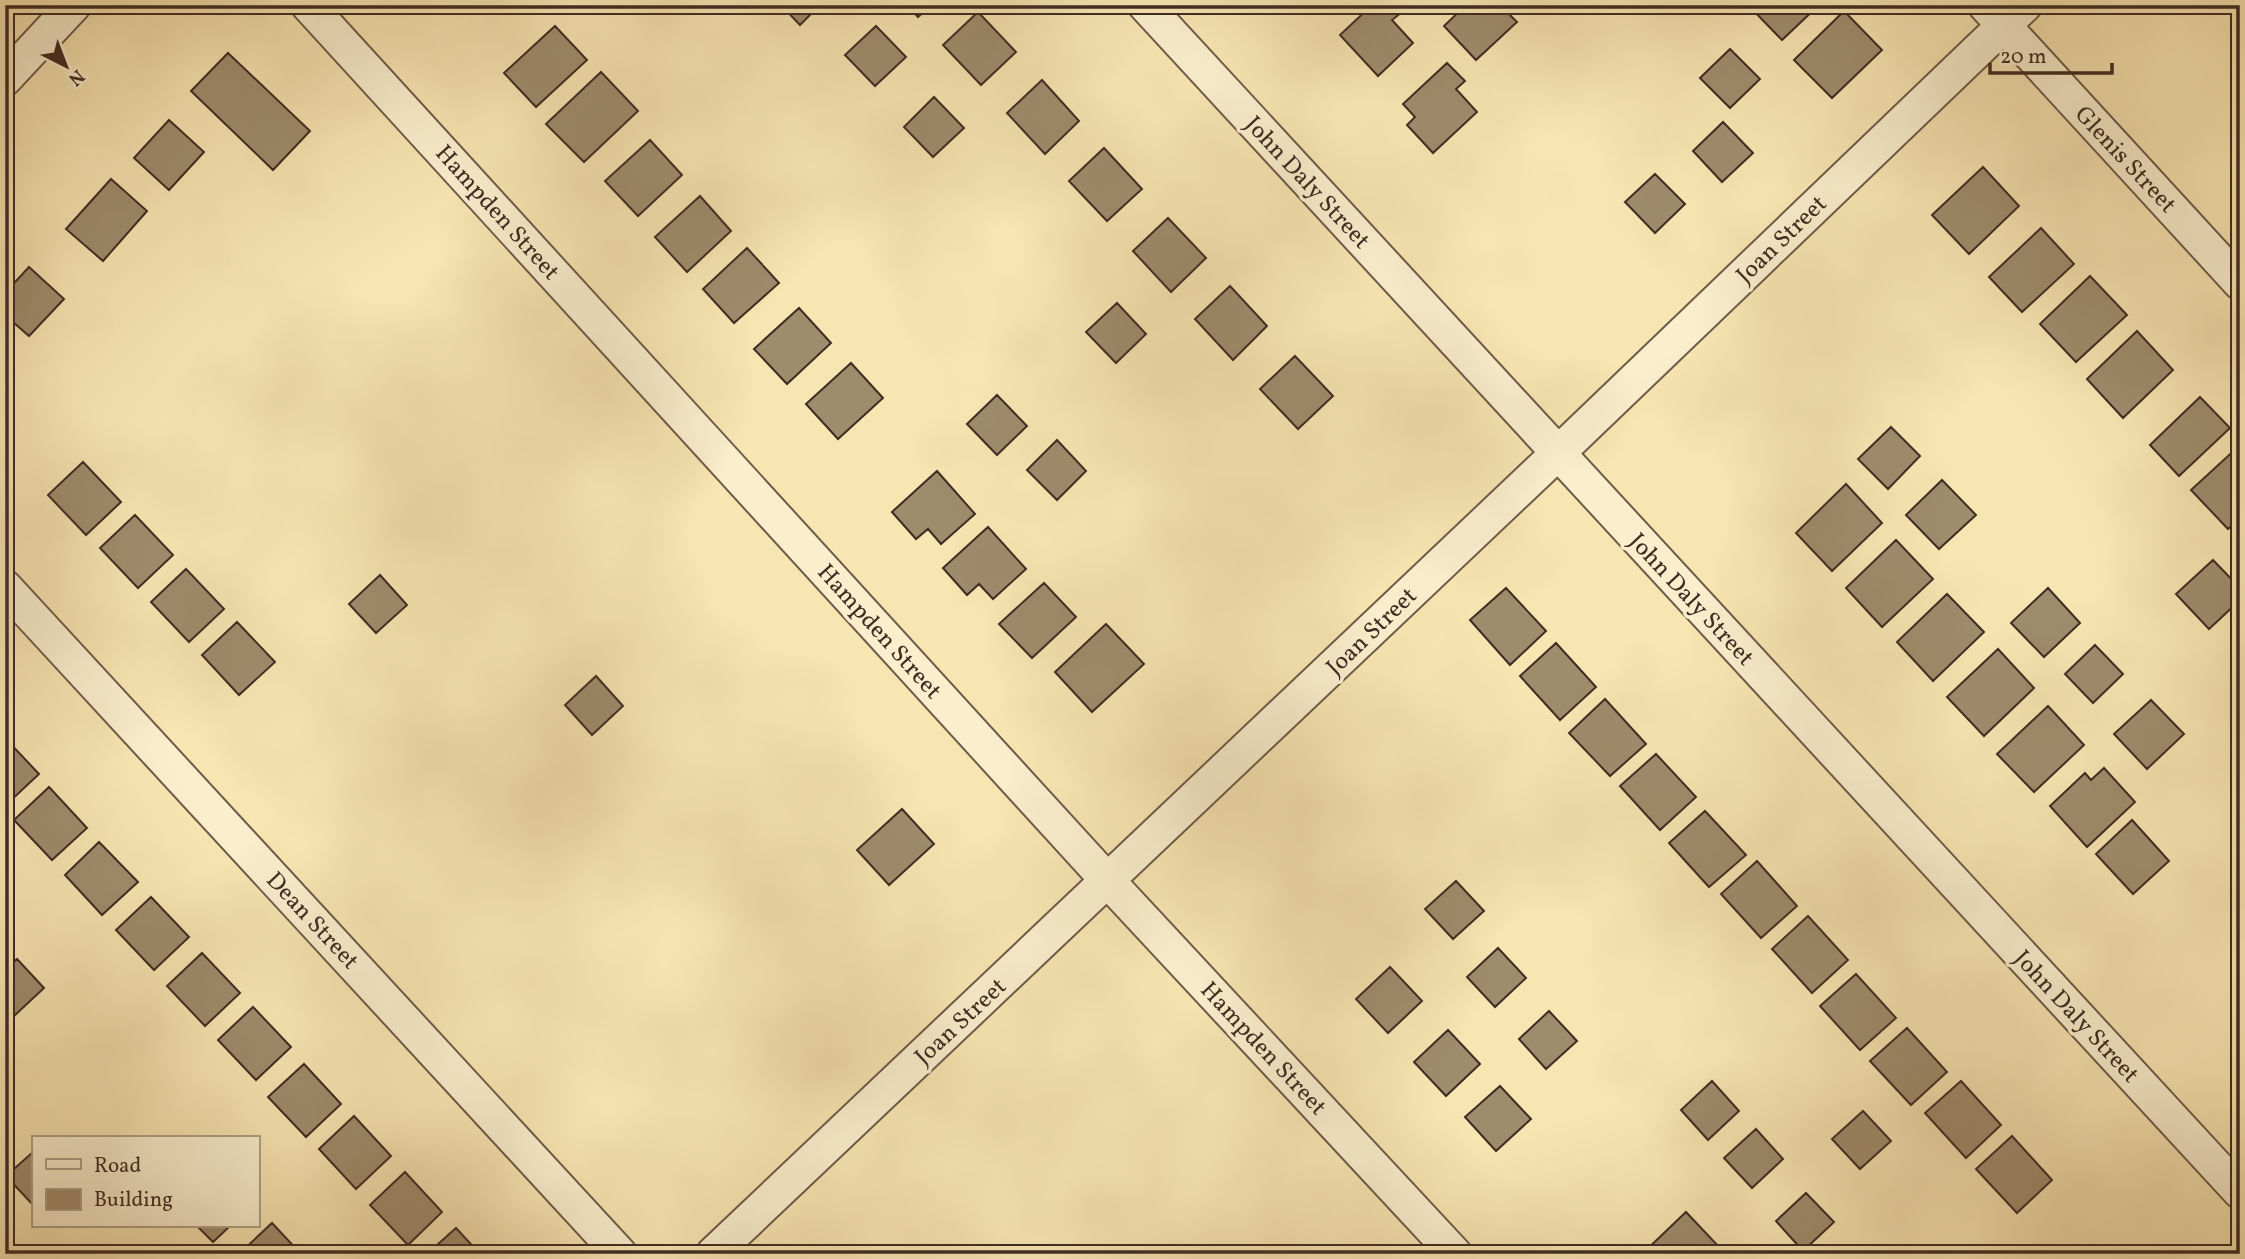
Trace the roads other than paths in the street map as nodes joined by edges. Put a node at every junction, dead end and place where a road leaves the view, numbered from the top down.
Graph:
1 (74, 5) edge
2 (308, 5) edge
3 (1145, 5) edge
4 (2005, 12) edge
5 (5, 79) edge
6 (2240, 283) edge
7 (1558, 453) junction
8 (5, 587) edge
9 (1108, 881) junction
10 (2240, 1192) edge
11 (620, 1254) edge
12 (713, 1254) edge
13 (1455, 1254) edge

1 - 5 street
2 - 9 street, Hampden Street
3 - 7 street, John Daly Street
4 - 6 street, Glenis Street
4 - 7 street, Joan Street
7 - 9 street, Joan Street
7 - 10 street, John Daly Street
8 - 11 street, Dean Street
9 - 12 street, Joan Street
9 - 13 street, Hampden Street

